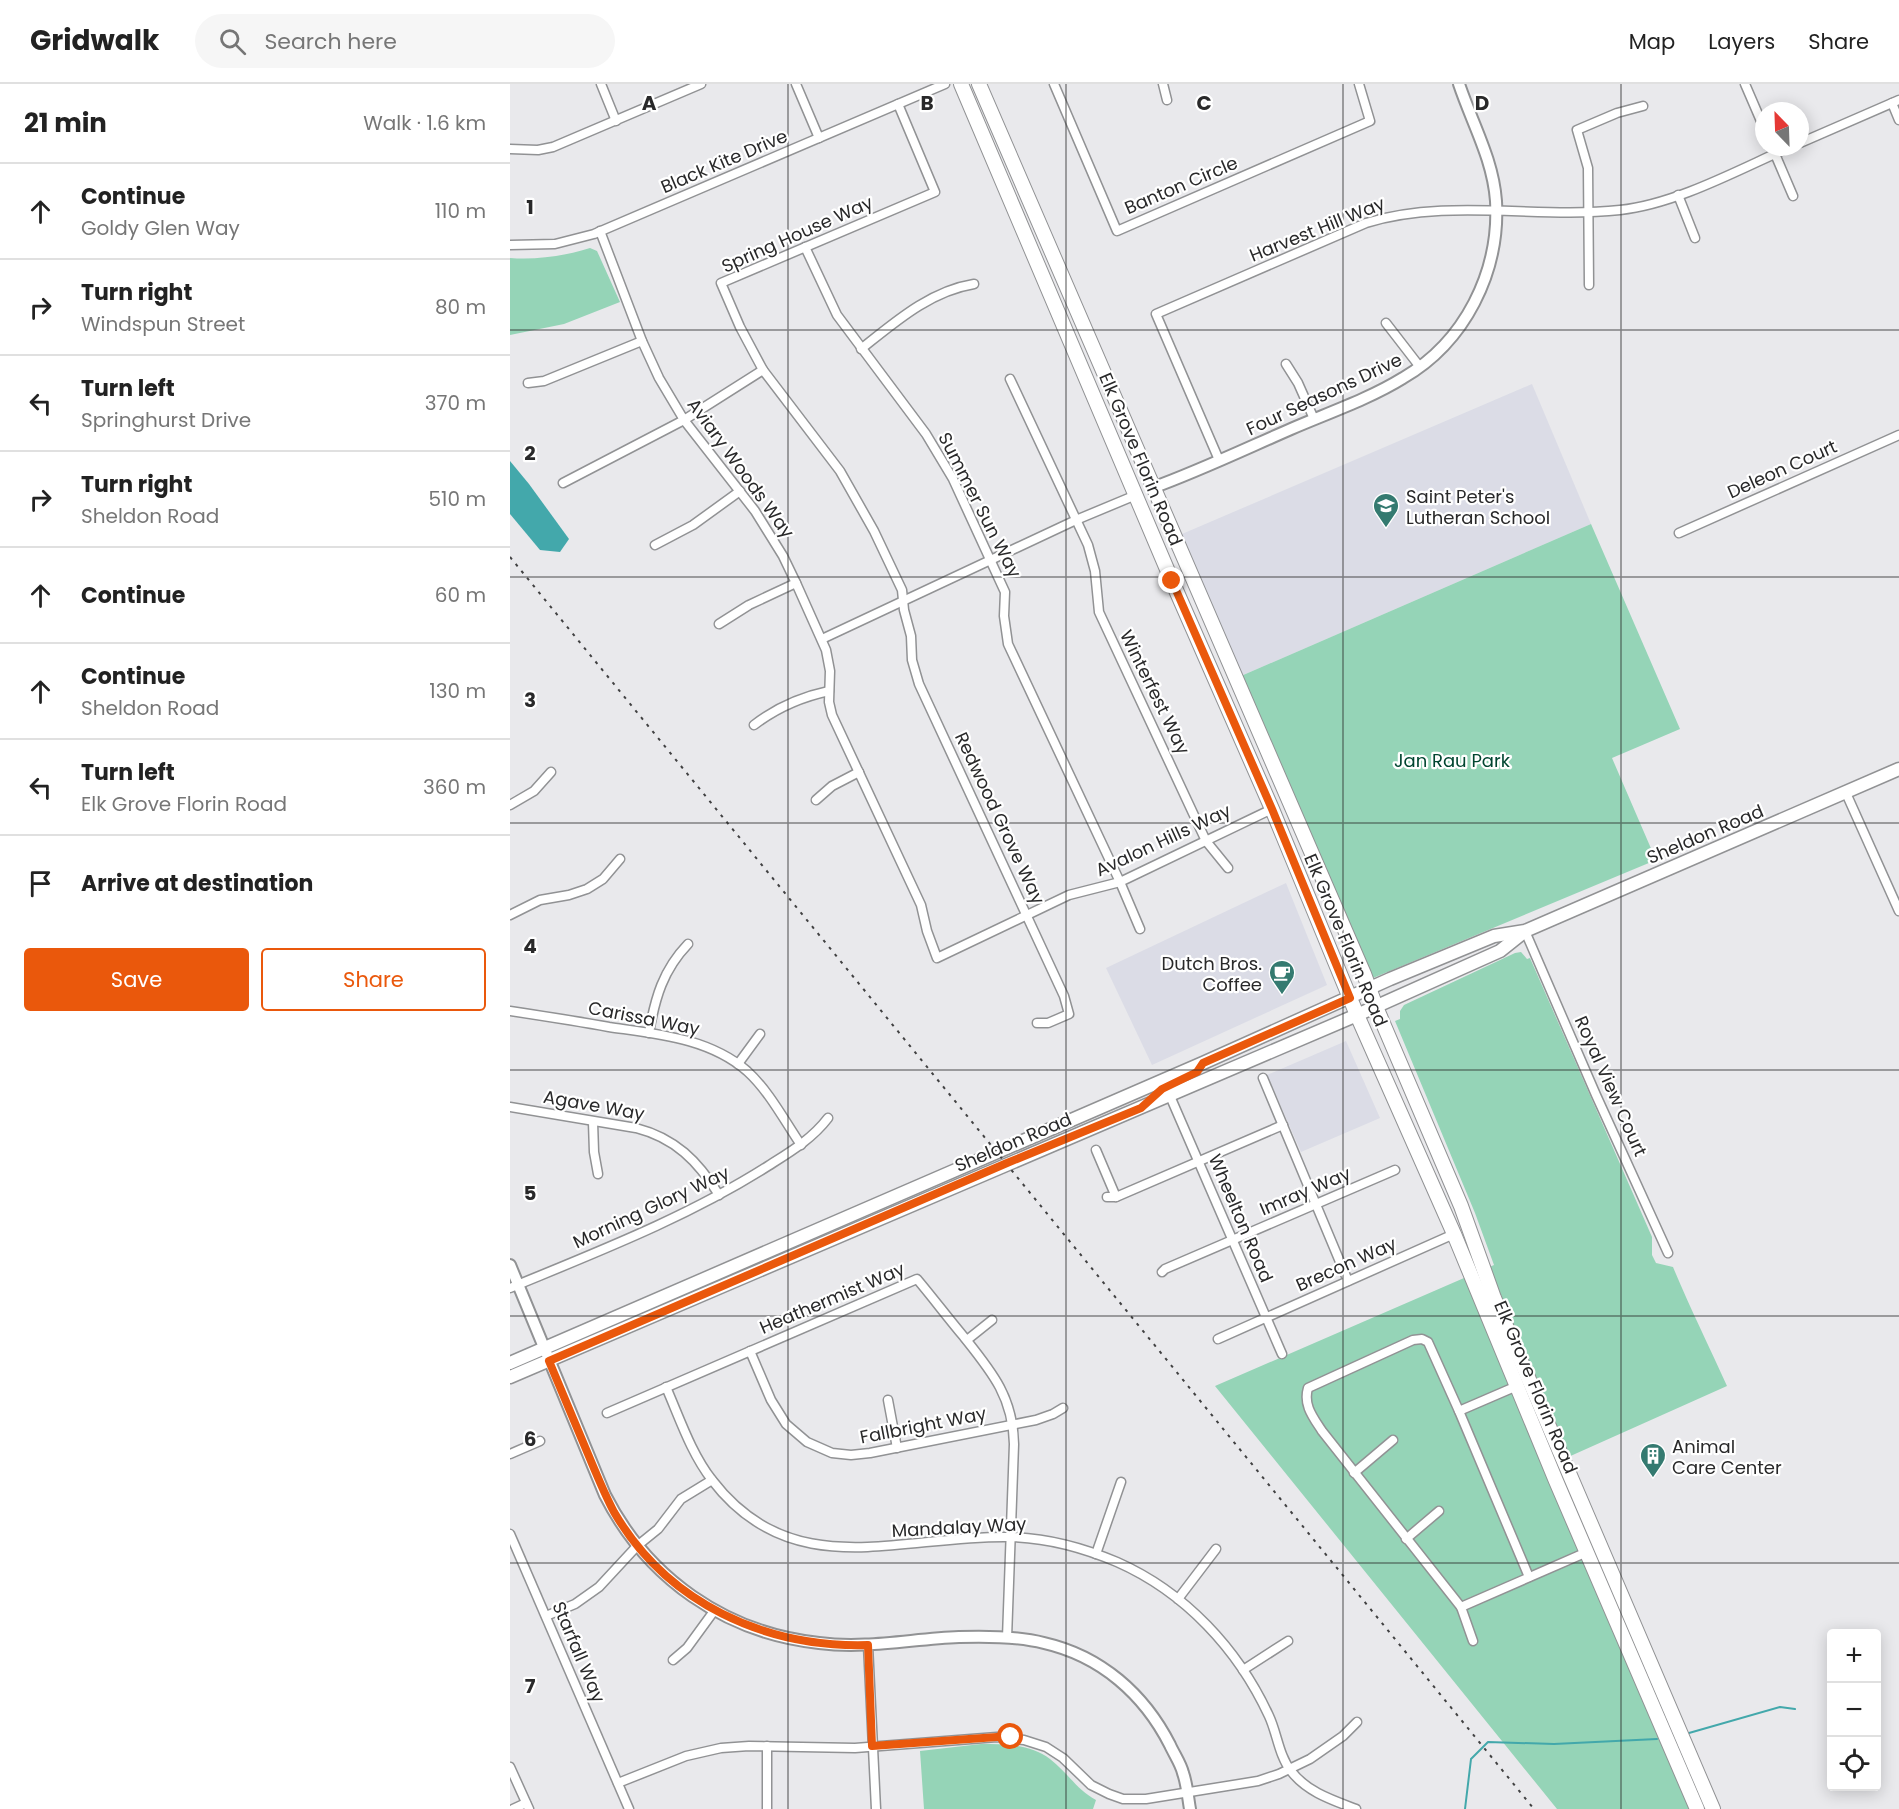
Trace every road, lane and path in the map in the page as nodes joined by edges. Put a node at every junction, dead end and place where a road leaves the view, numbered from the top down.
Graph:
1 (601, 84) edge
2 (701, 84) edge
3 (796, 84) edge
4 (945, 84) edge
5 (961, 84) edge
6 (979, 84) edge
7 (1054, 84) edge
8 (1163, 84) edge
9 (1359, 84) edge
10 (1459, 84) edge
11 (1745, 84) edge
12 (1167, 100) dead end
13 (1895, 102) edge
14 (898, 104) junction
15 (1643, 106) dead end
16 (1755, 107) edge
17 (1899, 120) edge
18 (616, 121) junction
19 (819, 138) junction
20 (1809, 139) edge
21 (510, 149) edge
22 (1760, 156) edge
23 (1776, 156) edge
24 (1678, 195) junction
25 (1793, 196) dead end
26 (1589, 211) junction
27 (1496, 212) junction
28 (600, 231) junction
29 (1695, 238) dead end
30 (510, 245) edge
31 (806, 247) junction
32 (974, 284) dead end
33 (1589, 285) dead end
34 (1386, 322) dead end
35 (642, 341) junction
36 (861, 349) junction
37 (1286, 364) dead end
38 (1420, 367) junction
39 (763, 370) junction
40 (1010, 379) dead end
41 (528, 383) dead end
42 (1094, 396) junction
43 (1314, 419) junction
44 (684, 420) junction
45 (1899, 435) edge
46 (1219, 460) junction
47 (563, 483) dead end
48 (1152, 488) junction
49 (740, 491) junction
50 (1136, 495) junction
51 (1166, 515) junction
52 (1076, 520) junction
53 (1679, 533) dead end
54 (655, 545) dead end
55 (992, 560) junction
56 (796, 583) junction
57 (903, 601) junction
58 (719, 624) dead end
59 (822, 639) junction
60 (829, 691) junction
61 (754, 725) dead end
62 (1899, 769) edge
63 (551, 772) dead end
64 (859, 772) junction
65 (1846, 793) junction
66 (816, 800) dead end
67 (510, 806) edge
68 (1272, 809) junction
69 (1206, 841) junction
70 (620, 859) dead end
71 (1228, 868) dead end
72 (1120, 882) junction
73 (1899, 911) edge
74 (510, 915) edge
75 (1028, 915) junction
76 (1140, 929) dead end
77 (1525, 931) junction
78 (688, 944) dead end
79 (937, 958) joint
80 (1369, 989) junction
81 (1350, 998) junction
82 (1376, 1006) junction
83 (510, 1011) edge
84 (1357, 1015) junction
85 (1037, 1023) dead end
86 (649, 1033) junction
87 (760, 1034) dead end
88 (1203, 1063) junction
89 (738, 1064) junction
90 (1263, 1078) dead end
91 (1170, 1096) junction
92 (510, 1107) edge
93 (1141, 1108) junction
94 (828, 1118) dead end
95 (593, 1122) junction
96 (1283, 1125) junction
97 (801, 1145) junction
98 (1096, 1150) dead end
99 (1199, 1162) junction
100 (1395, 1170) dead end
101 (598, 1174) dead end
102 (719, 1195) junction
103 (1316, 1204) junction
104 (1454, 1234) junction
105 (1232, 1240) junction
106 (1476, 1249) junction
107 (1668, 1254) dead end
108 (510, 1265) edge
109 (1162, 1272) dead end
110 (1348, 1281) junction
111 (514, 1286) edge
112 (1266, 1318) junction
113 (992, 1320) dead end
114 (1218, 1339) dead end
115 (966, 1340) junction
116 (750, 1351) junction
117 (1282, 1354) dead end
118 (546, 1355) junction
119 (510, 1363) edge
120 (510, 1377) edge
121 (1517, 1386) junction
122 (666, 1387) junction
123 (888, 1400) dead end
124 (1063, 1408) dead end
125 (1459, 1411) junction
126 (607, 1413) dead end
127 (1013, 1425) junction
128 (1393, 1440) dead end
129 (540, 1441) dead end
130 (897, 1448) junction
131 (510, 1454) edge
132 (1354, 1473) junction
133 (712, 1480) junction
134 (1121, 1482) dead end
135 (1439, 1510) dead end
136 (1572, 1517) junction
137 (510, 1534) edge
138 (1011, 1537) junction
139 (1406, 1539) junction
140 (1599, 1542) junction
141 (637, 1546) junction
142 (1216, 1550) dead end
143 (1587, 1552) junction
144 (1096, 1554) junction
145 (1529, 1577) junction
146 (1178, 1599) junction
147 (1461, 1607) junction
148 (714, 1611) junction
149 (546, 1616) junction
150 (1007, 1638) junction
151 (1288, 1641) dead end
152 (1473, 1641) dead end
153 (868, 1645) junction
154 (673, 1660) dead end
155 (1243, 1670) junction
156 (1357, 1722) dead end
157 (767, 1746) junction
158 (872, 1746) junction
159 (510, 1767) edge
160 (1290, 1770) junction
161 (618, 1783) junction
162 (1186, 1792) junction
163 (528, 1806) edge
164 (513, 1809) edge
165 (629, 1809) edge
166 (768, 1809) edge
167 (876, 1809) edge
168 (1190, 1809) edge
169 (1356, 1809) edge
170 (1697, 1809) edge
171 (1713, 1809) edge

1 - 18 street
2 - 18 street
3 - 19 street
4 - 14 street, Black Kite Drive
5 - 42 main road, Elk Grove Florin Road
6 - 48 main road, Elk Grove Florin Road
7 - 9 street, Banton Circle
8 - 12 street
10 - 27 street, Four Seasons Drive
11 - 16 street
13 - 17 street
13 - 20 street
14 - 19 street, Black Kite Drive
14 - 31 street, Spring House Way
15 - 26 street
18 - 21 street
19 - 28 street, Black Kite Drive
22 - 24 street, Harvest Hill Way
23 - 25 street
24 - 26 street, Harvest Hill Way
24 - 29 street
26 - 27 street, Harvest Hill Way
26 - 33 street
27 - 38 street, Four Seasons Drive
27 - 46 street, Harvest Hill Way
28 - 30 street, Black Kite Drive
28 - 35 street, Aviary Woods Way
31 - 36 street, Summer Sun Way
31 - 39 street, Spring House Way
32 - 36 street
34 - 38 street
35 - 41 street
35 - 44 street, Aviary Woods Way
36 - 55 street, Summer Sun Way
37 - 43 street
38 - 43 street, Four Seasons Drive
39 - 44 street
39 - 57 street, Spring House Way
40 - 52 street, Winterfest Way
42 - 48 main road
42 - 50 main road, Elk Grove Florin Road
43 - 46 street, Four Seasons Drive
44 - 47 street
44 - 49 street, Aviary Woods Way
45 - 53 street, Deleon Court
46 - 48 street, Four Seasons Drive
48 - 51 main road, Elk Grove Florin Road
49 - 54 street
49 - 56 street, Aviary Woods Way
50 - 51 main road
50 - 52 street
50 - 68 main road, Elk Grove Florin Road
51 - 80 main road, Elk Grove Florin Road
52 - 55 street
52 - 69 street, Winterfest Way
55 - 57 street
55 - 72 street, Summer Sun Way
56 - 58 street
56 - 59 street, Aviary Woods Way
57 - 59 street
57 - 75 street, Redwood Grove Way
59 - 60 street, Aviary Woods Way
60 - 61 street
60 - 64 street, Aviary Woods Way
62 - 65 main road, Sheldon Road
63 - 67 street
64 - 66 street
64 - 79 street, Aviary Woods Way
65 - 73 street
65 - 77 main road, Sheldon Road
68 - 69 street, Avalon Hills Way
68 - 81 main road, Elk Grove Florin Road
69 - 71 street, Winterfest Way
69 - 72 street, Avalon Hills Way
70 - 74 street
72 - 75 street, Avalon Hills Way
72 - 76 street, Summer Sun Way
75 - 79 street, Avalon Hills Way
75 - 85 street, Redwood Grove Way
77 - 80 main road, Sheldon Road
77 - 82 main road, Sheldon Road
77 - 107 street, Royal View Court
78 - 86 street
80 - 81 main road, Sheldon Road
80 - 82 main road, Elk Grove Florin Road
81 - 84 main road, Elk Grove Florin Road
81 - 88 main road, Sheldon Road
82 - 84 main road, Sheldon Road
82 - 106 main road, Elk Grove Florin Road
83 - 86 street, Carissa Way
84 - 91 main road, Sheldon Road
84 - 104 main road, Elk Grove Florin Road
86 - 89 street, Carissa Way
87 - 89 street
88 - 93 main road
88 - 118 main road, Sheldon Road
89 - 97 street, Carissa Way
90 - 96 street
91 - 93 main road, Sheldon Road
91 - 99 street, Wheelton Road
92 - 95 street, Agave Way
93 - 118 main road, Sheldon Road
94 - 97 street, Morning Glory Way
95 - 101 street
95 - 102 street, Agave Way
96 - 99 street
96 - 103 street
97 - 102 street, Morning Glory Way
98 - 99 street
99 - 105 street, Wheelton Road
100 - 103 street, Imray Way
102 - 111 street, Morning Glory Way
103 - 105 street, Imray Way
103 - 110 street
104 - 106 main road
104 - 110 street, Brecon Way
104 - 121 main road, Elk Grove Florin Road
105 - 109 street, Imray Way
105 - 112 street, Wheelton Road
106 - 140 main road, Elk Grove Florin Road
108 - 111 street
110 - 112 street, Brecon Way
111 - 118 street
112 - 114 street, Brecon Way
112 - 117 street, Wheelton Road
113 - 115 street
115 - 116 street, Heathermist Way
115 - 127 street, Heathermist Way
116 - 122 street, Heathermist Way
116 - 130 street, Fallbright Way
118 - 119 main road, Sheldon Road
118 - 120 main road, Sheldon Road
118 - 141 street
121 - 125 street
121 - 136 main road, Elk Grove Florin Road
122 - 126 street, Heathermist Way
122 - 133 street, Mandalay Way
123 - 130 street
124 - 127 street, Fallbright Way
125 - 132 street
125 - 145 street
127 - 130 street, Fallbright Way
127 - 138 street, Heathermist Way
128 - 132 street
129 - 131 street
132 - 139 street
133 - 138 street, Mandalay Way
133 - 141 street
134 - 144 street
135 - 139 street
136 - 140 main road
136 - 143 main road, Elk Grove Florin Road
137 - 149 street, Starfall Way
138 - 144 street, Mandalay Way
138 - 150 street, Heathermist Way
139 - 147 street
140 - 171 main road, Elk Grove Florin Road
141 - 148 street
141 - 149 street
142 - 146 street
143 - 145 street
143 - 170 main road, Elk Grove Florin Road
144 - 146 street, Mandalay Way
145 - 147 street
146 - 155 street, Mandalay Way
147 - 152 street
148 - 153 street
148 - 154 street
149 - 161 street, Starfall Way
150 - 153 street
150 - 162 street
151 - 155 street
153 - 158 street
155 - 160 street, Mandalay Way
156 - 160 street
157 - 158 street
157 - 161 street
157 - 166 street
158 - 162 street
158 - 167 street
159 - 163 street
160 - 162 street
160 - 169 street, Mandalay Way
161 - 165 street, Starfall Way
162 - 168 street
163 - 164 street

